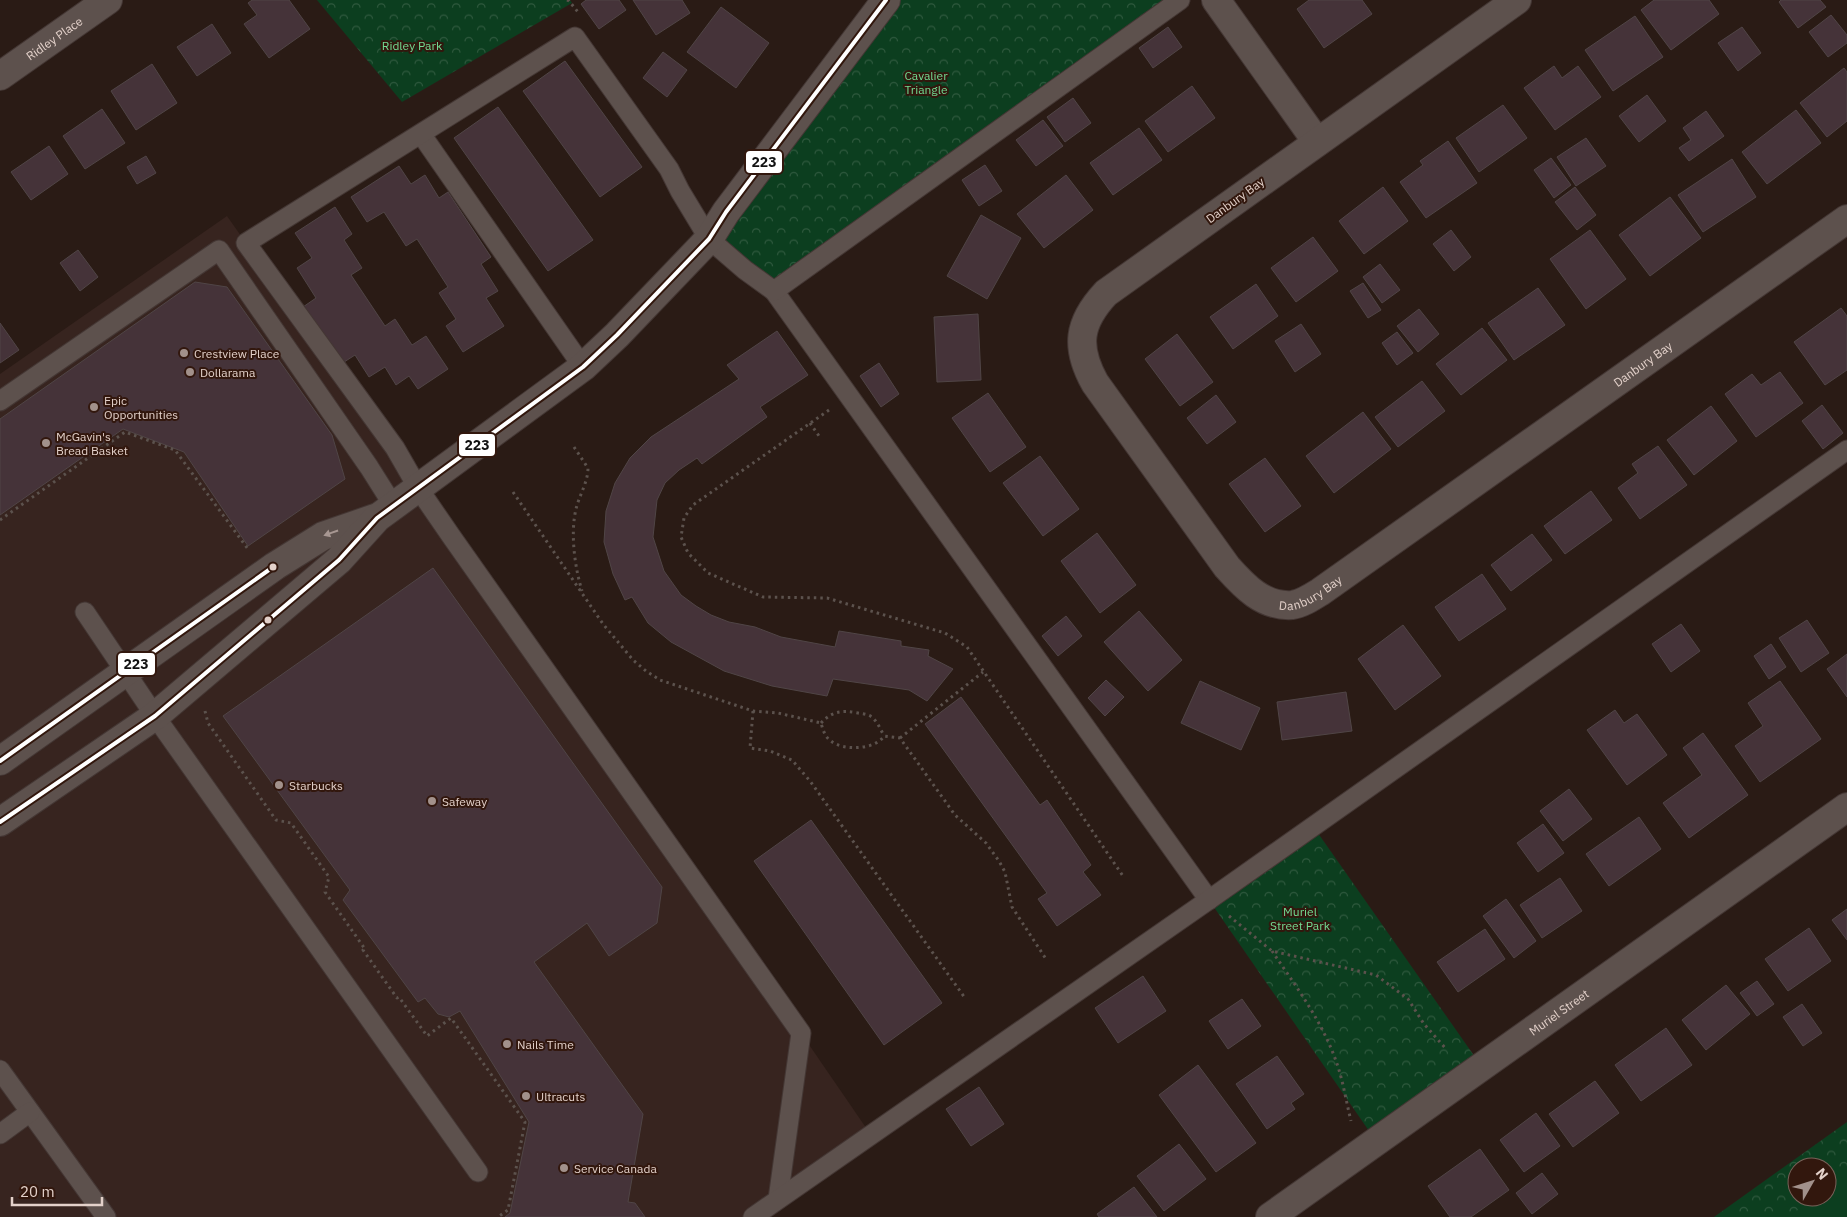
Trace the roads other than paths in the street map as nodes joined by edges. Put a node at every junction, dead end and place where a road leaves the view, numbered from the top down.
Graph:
1 (108, 0) edge
2 (1180, 0) edge
3 (1216, 0) edge
4 (1518, 0) edge
5 (882, 1) edge
6 (0, 76) edge
7 (421, 134) junction
8 (1317, 142) junction
9 (1847, 219) edge
10 (709, 239) junction
11 (774, 291) junction
12 (583, 367) junction
13 (0, 401) edge
14 (1847, 450) edge
15 (418, 488) junction
16 (385, 512) junction
17 (85, 612) dead end
18 (125, 672) junction
19 (155, 716) junction
20 (0, 761) edge
21 (1847, 807) edge
22 (0, 822) edge
23 (1211, 898) junction
24 (0, 1070) edge
25 (30, 1112) junction
26 (2, 1129) edge
27 (478, 1172) dead end
28 (778, 1200) junction
29 (106, 1217) edge
30 (753, 1217) edge
31 (1270, 1217) edge

1 - 6 street, Ridley Place
2 - 11 lane
3 - 8 street
4 - 8 street, Danbury Bay
5 - 10 street
7 - 10 lane
7 - 12 lane
7 - 15 lane
8 - 9 street, Danbury Bay
10 - 11 lane
10 - 12 street
11 - 23 lane
12 - 15 street
13 - 16 lane
14 - 23 lane
15 - 16 street
15 - 28 lane
16 -> 18 street
16 - 19 street
17 - 18 lane
18 - 19 lane
18 - 20 street
19 - 22 street
19 - 27 lane
21 - 31 street, Muriel Street
23 - 28 lane
24 - 25 lane
25 - 26 lane
25 - 29 lane
28 - 30 lane

